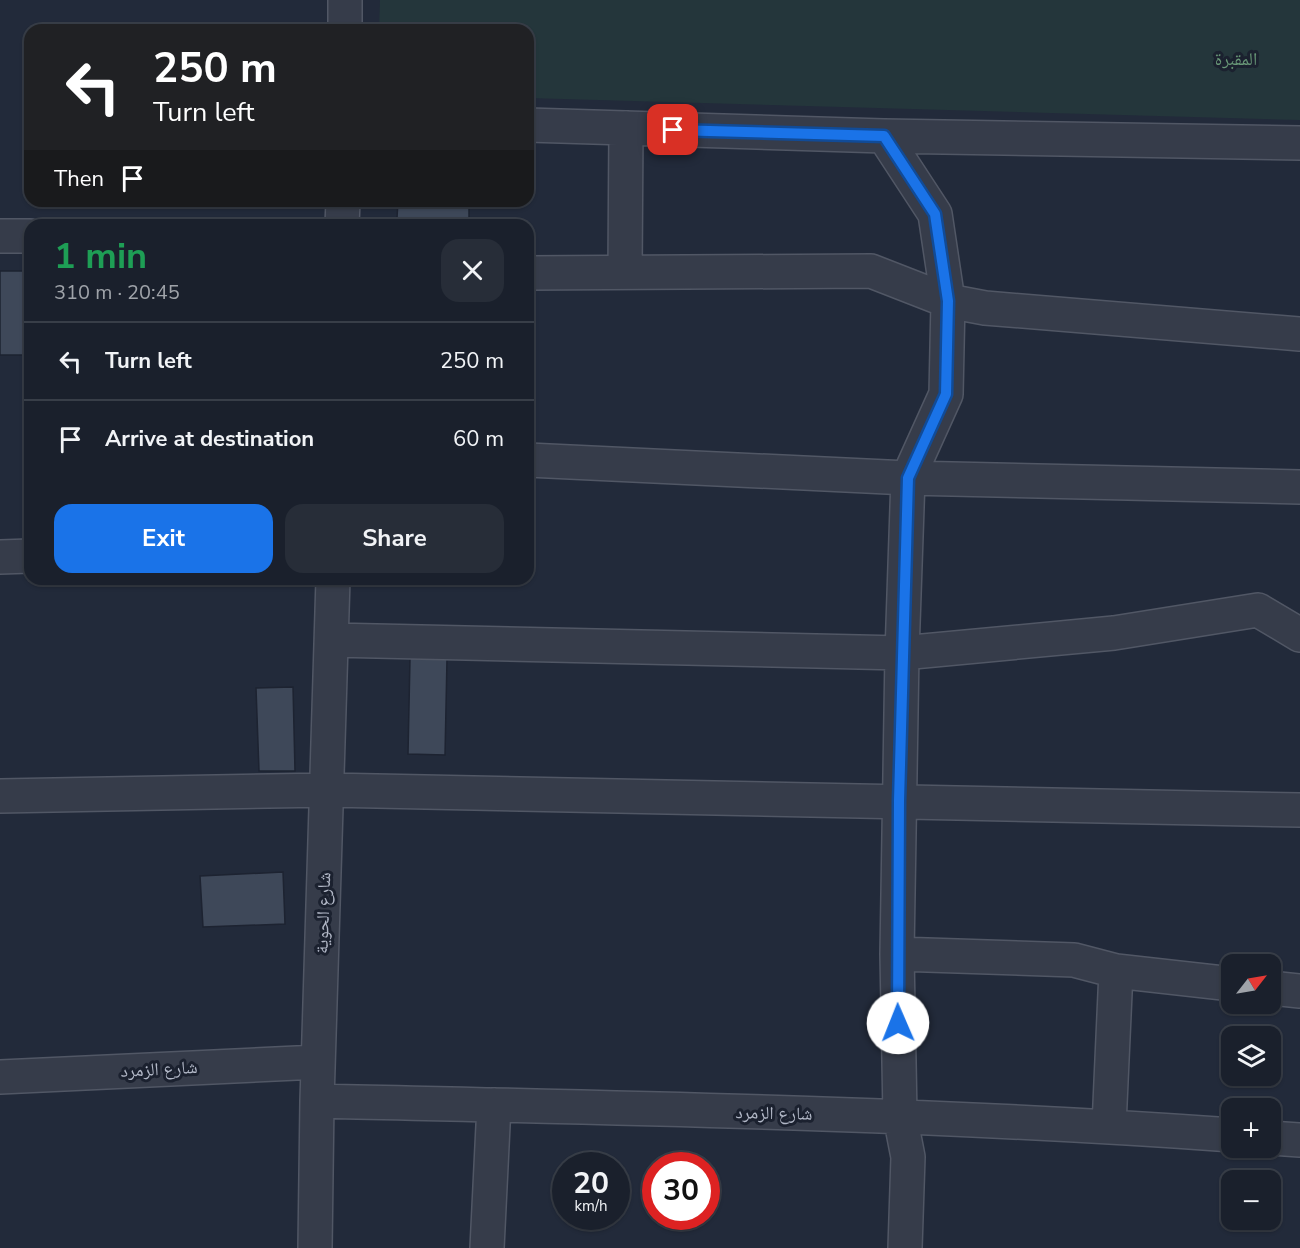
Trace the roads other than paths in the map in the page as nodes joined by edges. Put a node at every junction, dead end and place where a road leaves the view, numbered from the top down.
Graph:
1 (345, 0) edge
2 (345, 24) edge
3 (534, 125) edge
4 (626, 128) junction
5 (884, 136) junction
6 (1300, 143) edge
7 (0, 236) edge
8 (24, 236) edge
9 (625, 272) junction
10 (534, 273) edge
11 (948, 301) junction
12 (1300, 334) edge
13 (534, 460) edge
14 (908, 478) junction
15 (1300, 487) edge
16 (24, 556) edge
17 (0, 557) edge
18 (333, 585) edge
19 (1300, 635) edge
20 (332, 640) junction
21 (902, 653) junction
22 (328, 790) junction
23 (0, 796) edge
24 (899, 801) junction
25 (1300, 810) edge
26 (897, 954) junction
27 (1116, 971) junction
28 (1221, 983) edge
29 (1281, 989) edge
30 (1300, 991) edge
31 (318, 1062) junction
32 (0, 1077) edge
33 (317, 1101) junction
34 (494, 1105) junction
35 (900, 1116) junction
36 (1109, 1126) junction
37 (1221, 1134) edge
38 (1281, 1139) edge
39 (1300, 1140) edge
40 (315, 1248) edge
41 (487, 1248) edge
42 (905, 1248) edge

1 - 2 street
3 - 4 street
4 - 5 street
4 - 9 street
5 - 6 street
5 - 11 street
7 - 8 street
9 - 10 street
9 - 11 street
11 - 12 street
11 - 14 street
13 - 14 street
14 - 15 street
14 - 21 street
16 - 17 street
18 - 20 street, شارع الحوية
19 - 21 street
20 - 21 street
20 - 22 street, شارع الحوية
21 - 24 street
22 - 23 street
22 - 24 street
22 - 31 street, شارع الحوية
24 - 25 street
24 - 26 street
26 - 27 street
26 - 35 street
27 - 28 street
27 - 36 street
29 - 30 street
31 - 32 street, شارع الزمرد
31 - 33 street, شارع الحوية
33 - 34 street, شارع الزمرد
33 - 40 street, شارع الحوية
34 - 35 street, شارع الزمرد
34 - 41 street
35 - 36 street, شارع الزمرد
35 - 42 street
36 - 37 street, شارع الزمرد
38 - 39 street

